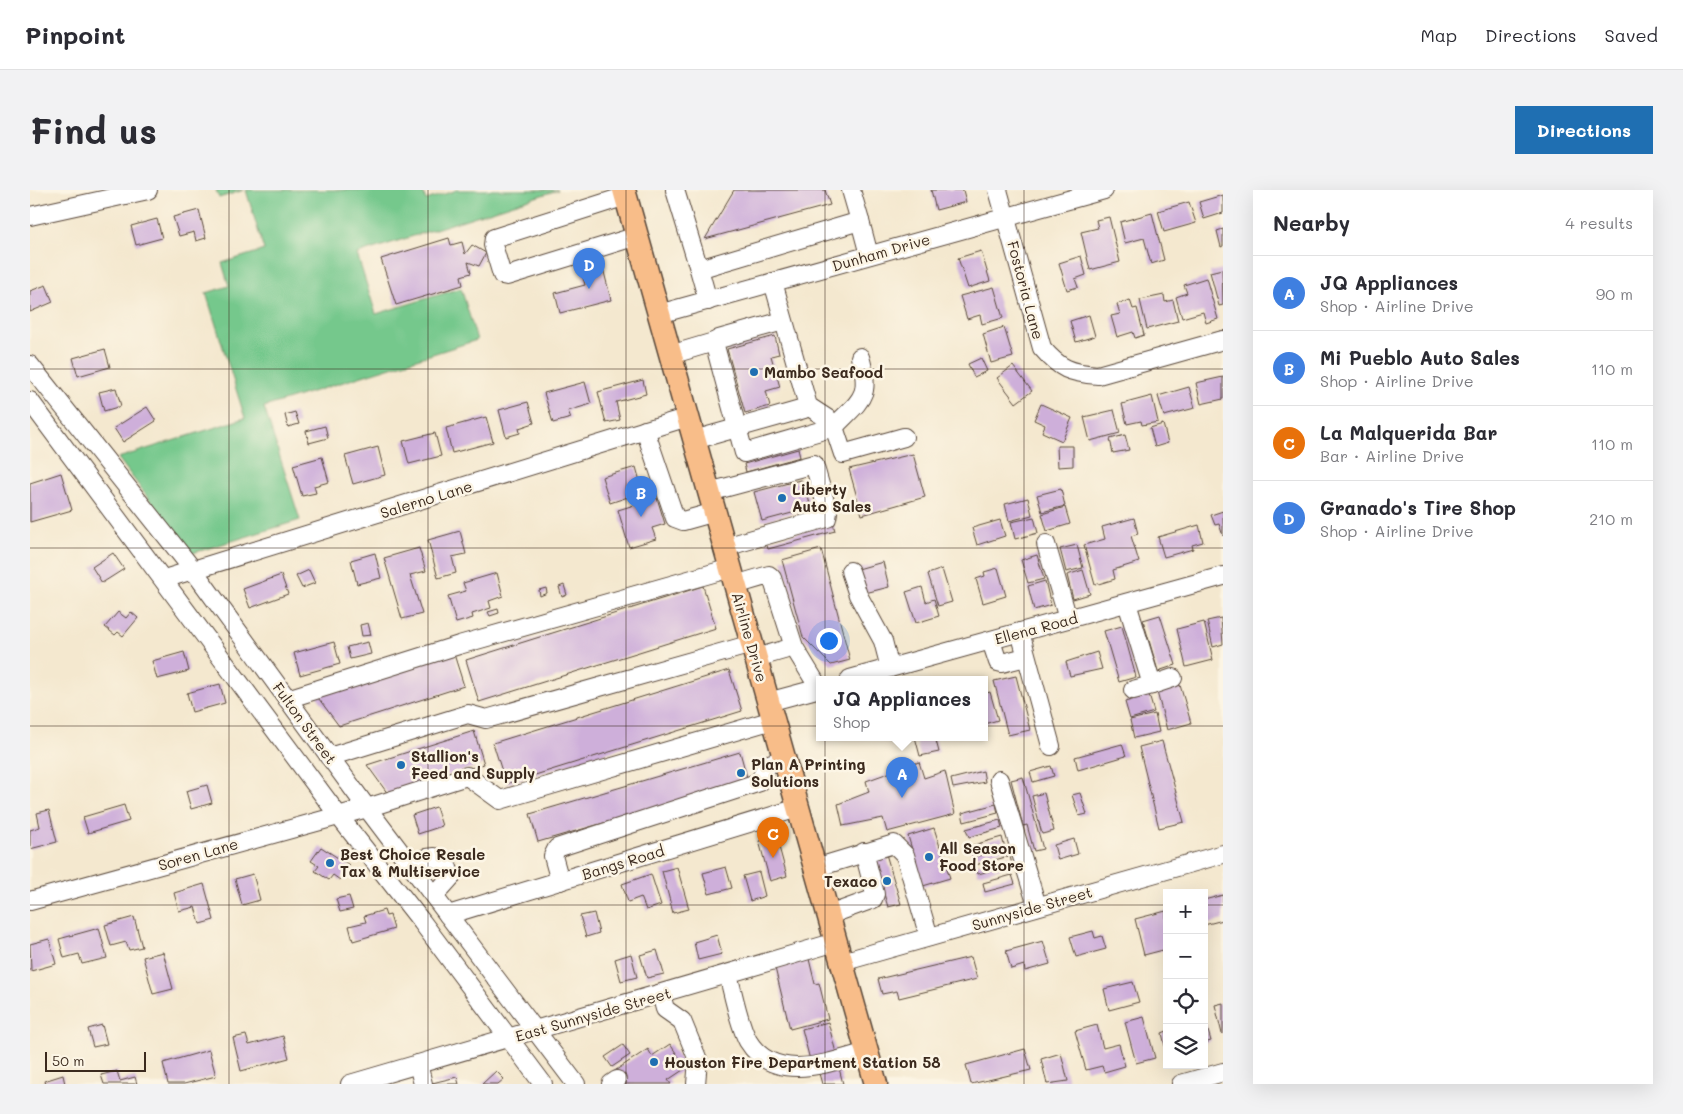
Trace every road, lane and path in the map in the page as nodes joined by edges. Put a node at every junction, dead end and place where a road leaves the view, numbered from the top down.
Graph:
1 (148, 190) edge
2 (675, 190) edge
3 (851, 190) edge
4 (998, 190) edge
5 (1104, 190) edge
6 (625, 193) edge
7 (30, 216) edge
8 (1006, 217) junction
9 (860, 221) junction
10 (637, 236) junction
11 (869, 255) junction
12 (699, 269) junction
13 (773, 282) junction
14 (708, 300) junction
15 (659, 314) junction
16 (783, 321) junction
17 (1223, 340) edge
18 (714, 342) junction
19 (670, 355) junction
20 (860, 357) dead end
21 (30, 365) edge
22 (30, 401) edge
23 (808, 406) junction
24 (688, 417) junction
25 (738, 427) junction
26 (834, 427) junction
27 (645, 430) junction
28 (904, 437) dead end
29 (694, 440) junction
30 (712, 502) junction
31 (1046, 544) dead end
32 (730, 567) junction
33 (194, 571) junction
34 (850, 571) dead end
35 (1223, 576) edge
36 (164, 579) junction
37 (1128, 603) junction
38 (1068, 619) junction
39 (1020, 632) junction
40 (990, 641) junction
41 (794, 647) junction
42 (754, 651) junction
43 (1026, 657) junction
44 (890, 668) junction
45 (861, 676) edge
46 (1172, 678) dead end
47 (816, 683) edge
48 (1152, 685) junction
49 (816, 689) edge
50 (1133, 690) dead end
51 (287, 699) junction
52 (771, 711) junction
53 (1051, 746) dead end
54 (329, 757) junction
55 (784, 759) junction
56 (999, 780) dead end
57 (367, 808) junction
58 (798, 808) junction
59 (338, 815) junction
60 (864, 852) junction
61 (1223, 854) edge
62 (413, 868) junction
63 (815, 868) junction
64 (560, 882) junction
65 (434, 896) junction
66 (30, 900) edge
67 (1037, 906) junction
68 (448, 915) junction
69 (828, 915) junction
70 (930, 937) junction
71 (839, 952) junction
72 (728, 974) junction
73 (661, 994) junction
74 (534, 1031) junction
75 (508, 1038) junction
76 (867, 1052) junction
77 (418, 1064) junction
78 (1223, 1072) edge
79 (350, 1084) edge
80 (423, 1084) edge
81 (543, 1084) edge
82 (576, 1084) edge
83 (696, 1084) edge
84 (876, 1084) edge
85 (1181, 1084) edge

1 - 7 street
2 - 12 street
3 - 9 street
4 - 8 street, Fostoria Lane
5 - 8 street, Dunham Drive
6 - 10 main road, Airline Drive
6 - 10 street
8 - 11 street, Dunham Drive
8 - 17 street, Fostoria Lane
9 - 11 street
9 - 12 street
10 - 15 main road, Airline Drive
11 - 13 street, Dunham Drive
12 - 14 street
13 - 14 street, Dunham Drive
13 - 16 street
14 - 15 street, Dunham Drive
15 - 19 main road, Airline Drive
16 - 18 street
16 - 23 street
18 - 19 street
18 - 25 street
19 - 24 main road, Airline Drive
20 - 26 street
21 - 33 street, Fulton Street
22 - 36 street, Fulton Street
23 - 25 street
23 - 26 street
24 - 27 street, Salerno Lane
24 - 29 main road, Airline Drive
25 - 26 street
25 - 29 street
26 - 28 street
27 - 30 street
27 - 33 street, Salerno Lane
29 - 30 main road, Airline Drive
30 - 32 main road, Airline Drive
30 - 32 street
31 - 38 street
32 - 41 street
32 - 42 main road, Airline Drive
32 - 51 street
33 - 36 street, Salerno Lane
33 - 51 street, Fulton Street
34 - 44 street
35 - 37 street, Ellena Road
36 - 59 street, Fulton Street
37 - 38 street, Ellena Road
37 - 48 street
38 - 39 street, Ellena Road
39 - 40 street, Ellena Road
39 - 43 street
40 - 43 street
40 - 44 street, Ellena Road
41 - 42 street
41 - 47 street
42 - 52 main road, Airline Drive
42 - 54 street
43 - 53 street
44 - 45 street, Ellena Road
46 - 48 street
48 - 50 street
49 - 52 street
51 - 54 street, Fulton Street
52 - 55 main road, Airline Drive
52 - 57 street, Soren Lane
54 - 57 street, Fulton Street
55 - 58 main road, Airline Drive
55 - 64 street
56 - 67 street
57 - 59 street, Soren Lane
57 - 62 street, Fulton Street
58 - 63 main road, Airline Drive
58 - 64 street, Bangs Road
59 - 66 street, Soren Lane
59 - 75 street, Fulton Street
60 - 63 street
60 - 69 street
60 - 70 street
61 - 67 street, Sunnyside Street
62 - 65 street, Fulton Street
62 - 65 street
63 - 69 main road, Airline Drive
64 - 68 street, Bangs Road
65 - 68 street, Fulton Street
67 - 70 street, Sunnyside Street
68 - 74 street, Fulton Street
69 - 71 main road, Airline Drive
70 - 71 street, Sunnyside Street
71 - 72 street, East Sunnyside Street
71 - 76 main road, Airline Drive
72 - 73 street, East Sunnyside Street
72 - 76 street
73 - 74 street, East Sunnyside Street
73 - 83 street
74 - 75 street, East Sunnyside Street
74 - 82 street, Fulton Street
75 - 77 street, East Sunnyside Street
75 - 81 street, Fulton Street
76 - 84 main road, Airline Drive
77 - 79 street, East Sunnyside Street
77 - 80 street
78 - 85 street

